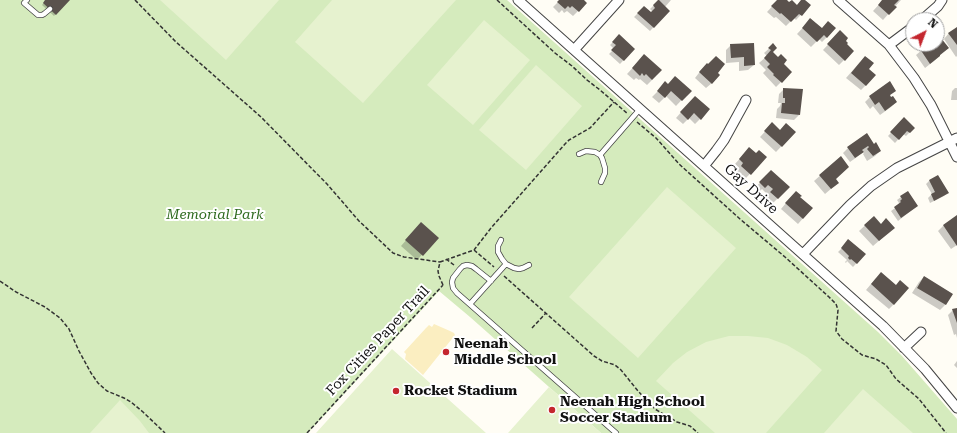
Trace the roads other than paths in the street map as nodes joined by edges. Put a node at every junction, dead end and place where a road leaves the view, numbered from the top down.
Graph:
1 (27, 0) edge
2 (518, 0) edge
3 (619, 0) edge
4 (838, 0) edge
5 (942, 0) edge
6 (50, 9) dead end
7 (931, 12) edge
8 (905, 33) edge
9 (889, 45) junction
10 (574, 50) junction
11 (746, 100) dead end
12 (640, 109) junction
13 (953, 140) edge
14 (579, 154) dead end
15 (600, 155) junction
16 (957, 157) edge
17 (704, 166) junction
18 (601, 182) dead end
19 (501, 240) dead end
20 (803, 254) junction
21 (506, 264) junction
22 (529, 265) dead end
23 (491, 281) junction
24 (470, 304) junction
25 (921, 332) dead end
26 (904, 348) junction
27 (957, 408) edge
28 (616, 433) edge

1 - 6 lane
2 - 10 street, Gay Drive
3 - 10 street
4 - 9 street
5 - 7 street
8 - 9 street
9 - 13 street
10 - 12 street, Gay Drive
11 - 17 street
12 - 15 lane
12 - 17 street, Gay Drive
13 - 16 street
13 - 20 street
14 - 15 lane
15 - 18 lane
17 - 20 street, Gay Drive
19 - 21 lane
20 - 26 street, Gay Drive
21 - 22 lane
21 - 23 lane
23 - 24 lane
23 - 24 lane
24 - 28 lane
25 - 26 street
26 - 27 street, Gay Drive

